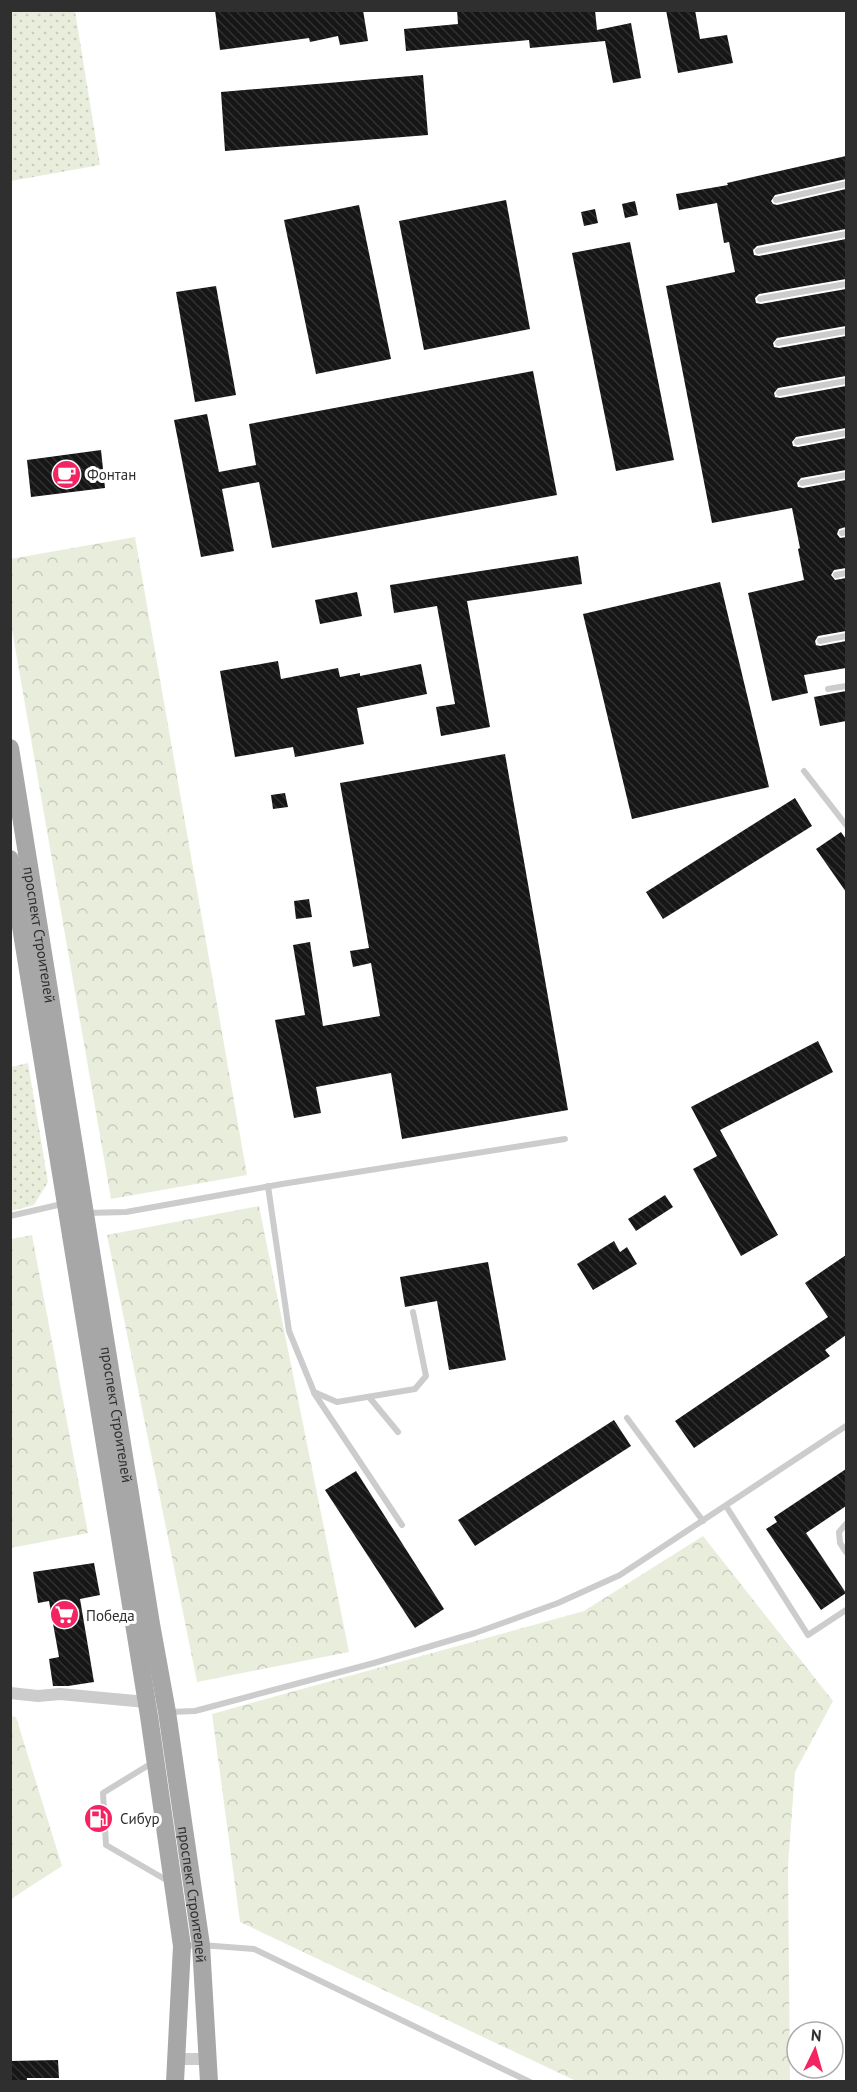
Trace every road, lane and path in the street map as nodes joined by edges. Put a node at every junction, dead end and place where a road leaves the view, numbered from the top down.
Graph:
1 (846, 184) edge
2 (776, 200) dead end
3 (846, 234) edge
4 (758, 251) dead end
5 (846, 284) edge
6 (760, 299) dead end
7 (846, 331) edge
8 (778, 343) dead end
9 (846, 381) edge
10 (778, 393) dead end
11 (846, 433) edge
12 (796, 442) dead end
13 (846, 475) edge
14 (802, 483) dead end
15 (846, 573) edge
16 (836, 575) dead end
17 (846, 636) edge
18 (820, 641) dead end
19 (846, 686) edge
20 (828, 689) dead end
21 (10, 748) edge
22 (804, 771) dead end
23 (846, 825) edge
24 (10, 859) edge
25 (565, 1139) dead end
26 (268, 1186) junction
27 (66, 1203) junction
28 (85, 1213) junction
29 (10, 1216) edge
30 (413, 1312) dead end
31 (314, 1392) junction
32 (369, 1397) junction
33 (627, 1418) dead end
34 (846, 1426) edge
35 (398, 1432) dead end
36 (726, 1506) junction
37 (703, 1521) junction
38 (846, 1524) edge
39 (402, 1525) dead end
40 (846, 1552) edge
41 (846, 1610) edge
42 (10, 1693) edge
43 (147, 1709) junction
44 (167, 1712) junction
45 (155, 1761) junction
46 (173, 1883) junction
47 (201, 1945) junction
48 (182, 1946) junction
49 (174, 2059) junction
50 (209, 2059) junction
51 (175, 2082) edge
52 (209, 2082) edge
53 (530, 2082) edge

1 - 2 lane
3 - 4 lane
5 - 6 lane
7 - 8 lane
9 - 10 lane
11 - 12 lane
13 - 14 lane
15 - 16 lane
17 - 18 lane
19 - 20 lane
21 - 28 main road, проспект Строителей
22 - 23 lane
24 - 27 main road, проспект Строителей
25 - 26 lane
26 - 28 lane
26 - 31 lane
27 - 29 lane
27 - 43 main road, проспект Строителей
28 - 44 main road, проспект Строителей
30 - 32 lane
31 - 32 lane
31 - 39 lane
32 - 35 lane
33 - 37 lane
34 - 36 lane
36 - 37 lane
36 - 41 lane
37 - 44 lane
38 - 40 lane
42 - 43 street
43 - 44 lane
43 - 45 main road, проспект Строителей
44 - 47 main road, проспект Строителей
45 - 46 main road, проспект Строителей
45 - 46 lane
46 - 48 main road, проспект Строителей
47 - 48 lane
47 - 50 main road, проспект Строителей
47 - 53 lane
48 - 49 main road, проспект Строителей
49 - 50 street
49 - 51 main road, проспект Строителей
50 - 52 main road, проспект Строителей

